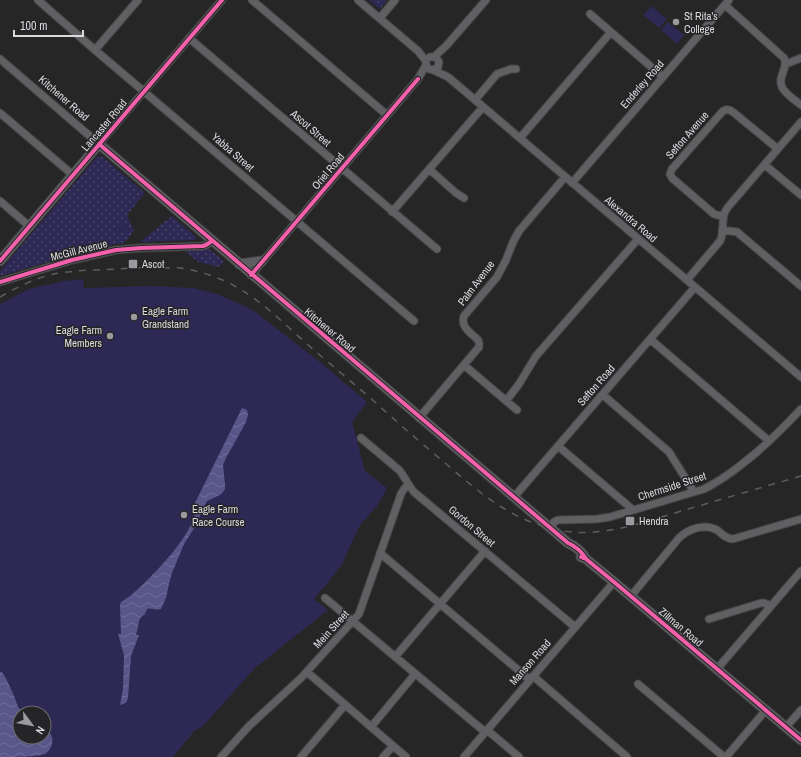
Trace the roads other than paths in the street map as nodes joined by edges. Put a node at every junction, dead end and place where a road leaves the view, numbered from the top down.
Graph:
1 (38, 0) edge
2 (138, 0) edge
3 (222, 0) edge
4 (252, 0) edge
5 (358, 0) edge
6 (395, 0) edge
7 (486, 0) edge
8 (727, 3) edge
9 (590, 14) dead end
10 (380, 18) junction
11 (611, 32) junction
12 (189, 38) junction
13 (96, 50) junction
14 (801, 58) edge
15 (0, 59) edge
16 (432, 63) junction
17 (786, 64) junction
18 (516, 69) dead end
19 (663, 77) junction
20 (144, 91) junction
21 (475, 100) junction
22 (801, 105) edge
23 (482, 106) junction
24 (0, 114) edge
25 (387, 115) junction
26 (801, 122) edge
27 (520, 138) junction
28 (99, 144) junction
29 (778, 150) junction
30 (765, 164) junction
31 (342, 169) junction
32 (429, 169) junction
33 (73, 175) junction
34 (566, 177) junction
35 (572, 183) junction
36 (801, 195) edge
37 (464, 198) dead end
38 (0, 201) edge
39 (392, 212) junction
40 (723, 216) junction
41 (297, 221) junction
42 (29, 226) junction
43 (722, 230) junction
44 (638, 239) junction
45 (212, 241) junction
46 (437, 249) dead end
47 (0, 261) edge
48 (262, 261) junction
49 (239, 264) junction
50 (251, 275) junction
51 (687, 280) junction
52 (0, 282) edge
53 (801, 286) edge
54 (695, 287) junction
55 (414, 321) dead end
56 (650, 339) junction
57 (464, 365) junction
58 (801, 377) edge
59 (603, 395) junction
60 (506, 401) junction
61 (801, 409) edge
62 (517, 410) dead end
63 (419, 418) junction
64 (361, 438) dead end
65 (769, 441) junction
66 (558, 446) junction
67 (408, 485) junction
68 (694, 492) junction
69 (514, 497) junction
70 (633, 510) junction
71 (801, 520) edge
72 (550, 528) junction
73 (485, 551) junction
74 (380, 553) junction
75 (801, 571) edge
76 (614, 582) junction
77 (630, 596) junction
78 (325, 598) dead end
79 (440, 604) junction
80 (771, 606) junction
81 (709, 618) dead end
82 (353, 621) junction
83 (575, 627) junction
84 (395, 657) junction
85 (717, 669) junction
86 (306, 672) junction
87 (415, 674) junction
88 (531, 678) junction
89 (638, 684) dead end
90 (345, 705) junction
91 (766, 710) junction
92 (801, 710) edge
93 (371, 727) junction
94 (786, 727) junction
95 (486, 731) junction
96 (801, 740) edge
97 (393, 746) junction
98 (624, 756) edge
99 (221, 757) edge
100 (301, 757) edge
101 (384, 757) edge
102 (406, 757) edge
103 (464, 757) edge
104 (519, 757) edge
105 (725, 757) edge

1 - 13 street, Yabba Street
2 - 13 street
3 - 12 street, Lancaster Road
4 - 25 street
5 - 10 street, Alexandra Road
6 - 10 street
7 - 16 street, Oriel Road
8 - 17 street
8 - 19 street, Enderley Road
9 - 11 street
10 - 16 street, Alexandra Road
11 - 19 street
11 - 27 street
12 - 20 street, Lancaster Road
12 - 31 street, Ascot Street
13 - 20 street, Yabba Street
14 - 17 street
15 - 28 street, Kitchener Road
16 - 21 street, Alexandra Road
16 - 25 street, Oriel Road
17 - 22 street
18 - 21 street
19 - 35 street, Enderley Road
20 - 28 street, Lancaster Road
20 - 41 street, Yabba Street
21 - 23 street, Alexandra Road
23 - 27 street, Alexandra Road
23 - 32 street
24 - 33 street
25 - 31 street, Oriel Road
26 - 29 street
27 - 34 street, Alexandra Road
28 - 33 main road, Lancaster Road
28 - 45 main road, Kitchener Road
29 - 30 street
29 - 40 street, Sefton Avenue
30 - 36 street
30 - 40 street
31 - 39 street, Ascot Street
31 - 41 street, Oriel Road
32 - 37 street
32 - 39 street
33 - 42 main road, Lancaster Road
34 - 35 street, Alexandra Road
34 - 57 street, Palm Avenue
35 - 44 street, Alexandra Road
38 - 42 street
39 - 46 street, Ascot Street
40 - 43 street
41 - 48 street, Oriel Road
41 - 55 street, Yabba Street
42 - 47 main road, Lancaster Road
43 - 51 street
43 - 53 street
44 - 51 street, Alexandra Road
44 - 60 street
45 - 49 main road, Kitchener Road
45 - 52 street, McGill Avenue
48 - 49 main road
48 - 50 street, Oriel Road
49 - 50 main road, Kitchener Road
50 - 63 main road, Kitchener Road
51 - 54 street, Alexandra Road
54 - 56 street, Sefton Road
54 - 58 street, Alexandra Road
56 - 59 street, Sefton Road
56 - 65 street
57 - 60 street
57 - 63 street, Palm Avenue
59 - 66 street, Sefton Road
59 - 68 street
60 - 62 street
61 - 65 street, Chermside Street
63 - 69 main road, Kitchener Road
64 - 67 street, Gordon Street
65 - 68 street, Chermside Street
66 - 69 street, Sefton Road
66 - 70 street
67 - 73 street, Gordon Street
67 - 74 street, Mein Street
68 - 70 street, Chermside Street
69 - 72 main road, Kitchener Road
70 - 72 street, Chermside Street
71 - 77 street
72 - 76 main road, Zillman Road
73 - 79 street
73 - 83 street, Gordon Street
74 - 79 street
74 - 82 street, Mein Street
75 - 80 street
76 - 77 main road, Zillman Road
76 - 83 street, Manson Road
77 - 85 main road, Zillman Road
78 - 82 street
79 - 84 street
79 - 88 street
80 - 81 street
80 - 85 street
82 - 84 street
82 - 86 street, Mein Street
83 - 88 street, Manson Road
84 - 87 street
85 - 91 main road, Zillman Road
86 - 90 street
86 - 99 street, Mein Street
87 - 93 street
87 - 95 street
88 - 95 street, Manson Road
88 - 98 street
89 - 105 street
90 - 93 street
90 - 100 street
91 - 94 main road, Zillman Road
91 - 105 street
92 - 94 street
93 - 97 street
94 - 96 main road, Zillman Road
95 - 103 street, Manson Road
95 - 104 street
97 - 101 street
97 - 102 street

